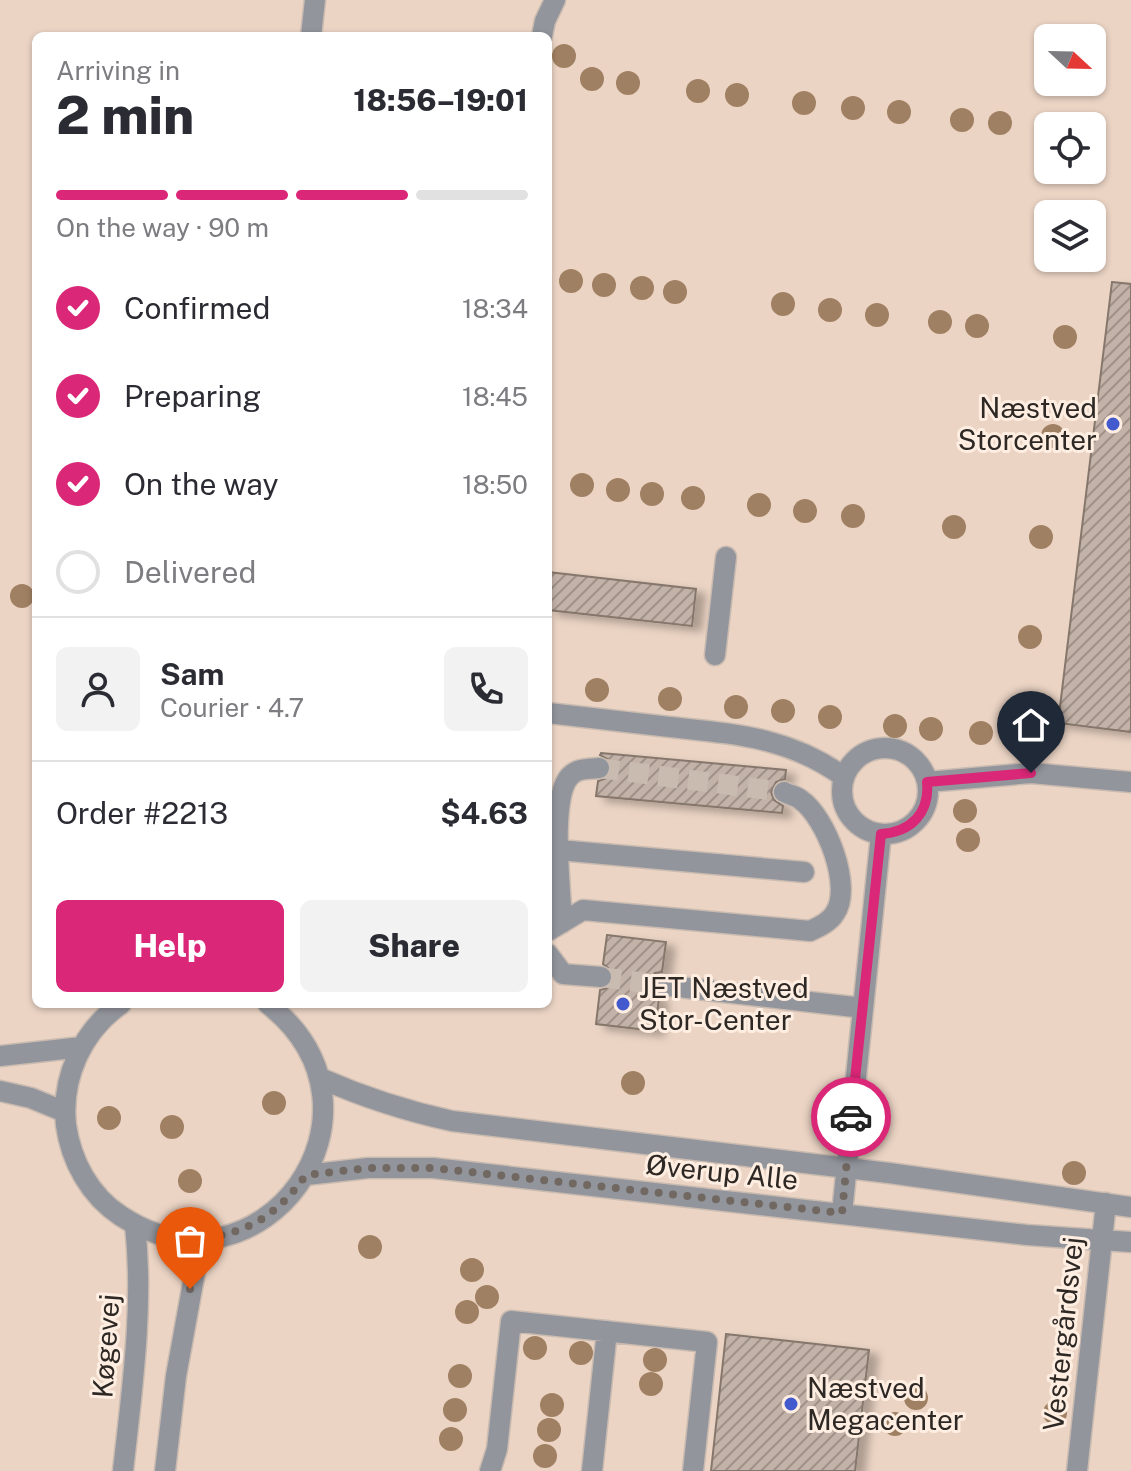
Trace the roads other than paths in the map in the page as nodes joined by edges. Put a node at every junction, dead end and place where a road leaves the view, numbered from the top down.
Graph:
1 (315, 0) edge
2 (555, 0) edge
3 (311, 32) edge
4 (543, 32) edge
5 (726, 557) dead end
6 (715, 655) dead end
7 (552, 713) edge
8 (599, 768) tunnel mouth
9 (844, 777) junction
10 (927, 782) junction
11 (1131, 782) edge
12 (784, 792) tunnel mouth
13 (553, 813) edge
14 (881, 834) junction
15 (559, 850) junction
16 (804, 872) dead end
17 (555, 927) edge
18 (552, 959) edge
19 (601, 977) tunnel mouth
20 (661, 985) tunnel mouth
21 (116, 1008) edge
22 (273, 1008) edge
23 (863, 1008) junction
24 (82, 1047) junction
25 (0, 1056) edge
26 (320, 1078) junction
27 (0, 1091) edge
28 (65, 1112) junction
29 (846, 1168) junction
30 (306, 1175) junction
31 (1106, 1203) junction
32 (1131, 1207) edge
33 (842, 1213) junction
34 (135, 1225) junction
35 (201, 1239) junction
36 (1102, 1241) junction
37 (1131, 1242) edge
38 (607, 1331) junction
39 (123, 1471) edge
40 (165, 1471) edge
41 (490, 1471) edge
42 (592, 1471) edge
43 (693, 1471) edge
44 (1077, 1471) edge

1 - 3 street
2 - 4 street
5 - 6 street
7 - 9 street
8 - 13 street
9 - 10 street
9 - 14 street
10 - 11 street
10 - 14 street
12 - 17 street
13 - 15 street
14 - 23 street
15 - 16 street
15 - 17 street
18 - 19 street
20 - 23 street
21 - 24 street
22 - 26 street
23 - 29 street
24 - 25 street
24 - 28 street
26 - 29 street, Øverup Alle
26 - 30 street
27 - 28 street
28 - 34 street
29 - 31 street, Øverup Alle
29 - 33 street
30 - 33 street, Øverup Alle
30 - 35 street
31 - 32 street, Øverup Alle
31 - 36 street, Vestergårdsvej
33 - 36 street, Øverup Alle
34 - 35 street
34 - 39 street, Køgevej
35 - 40 street
36 - 37 street, Øverup Alle
36 - 44 street, Vestergårdsvej
38 - 41 street
38 - 42 street
38 - 43 street

